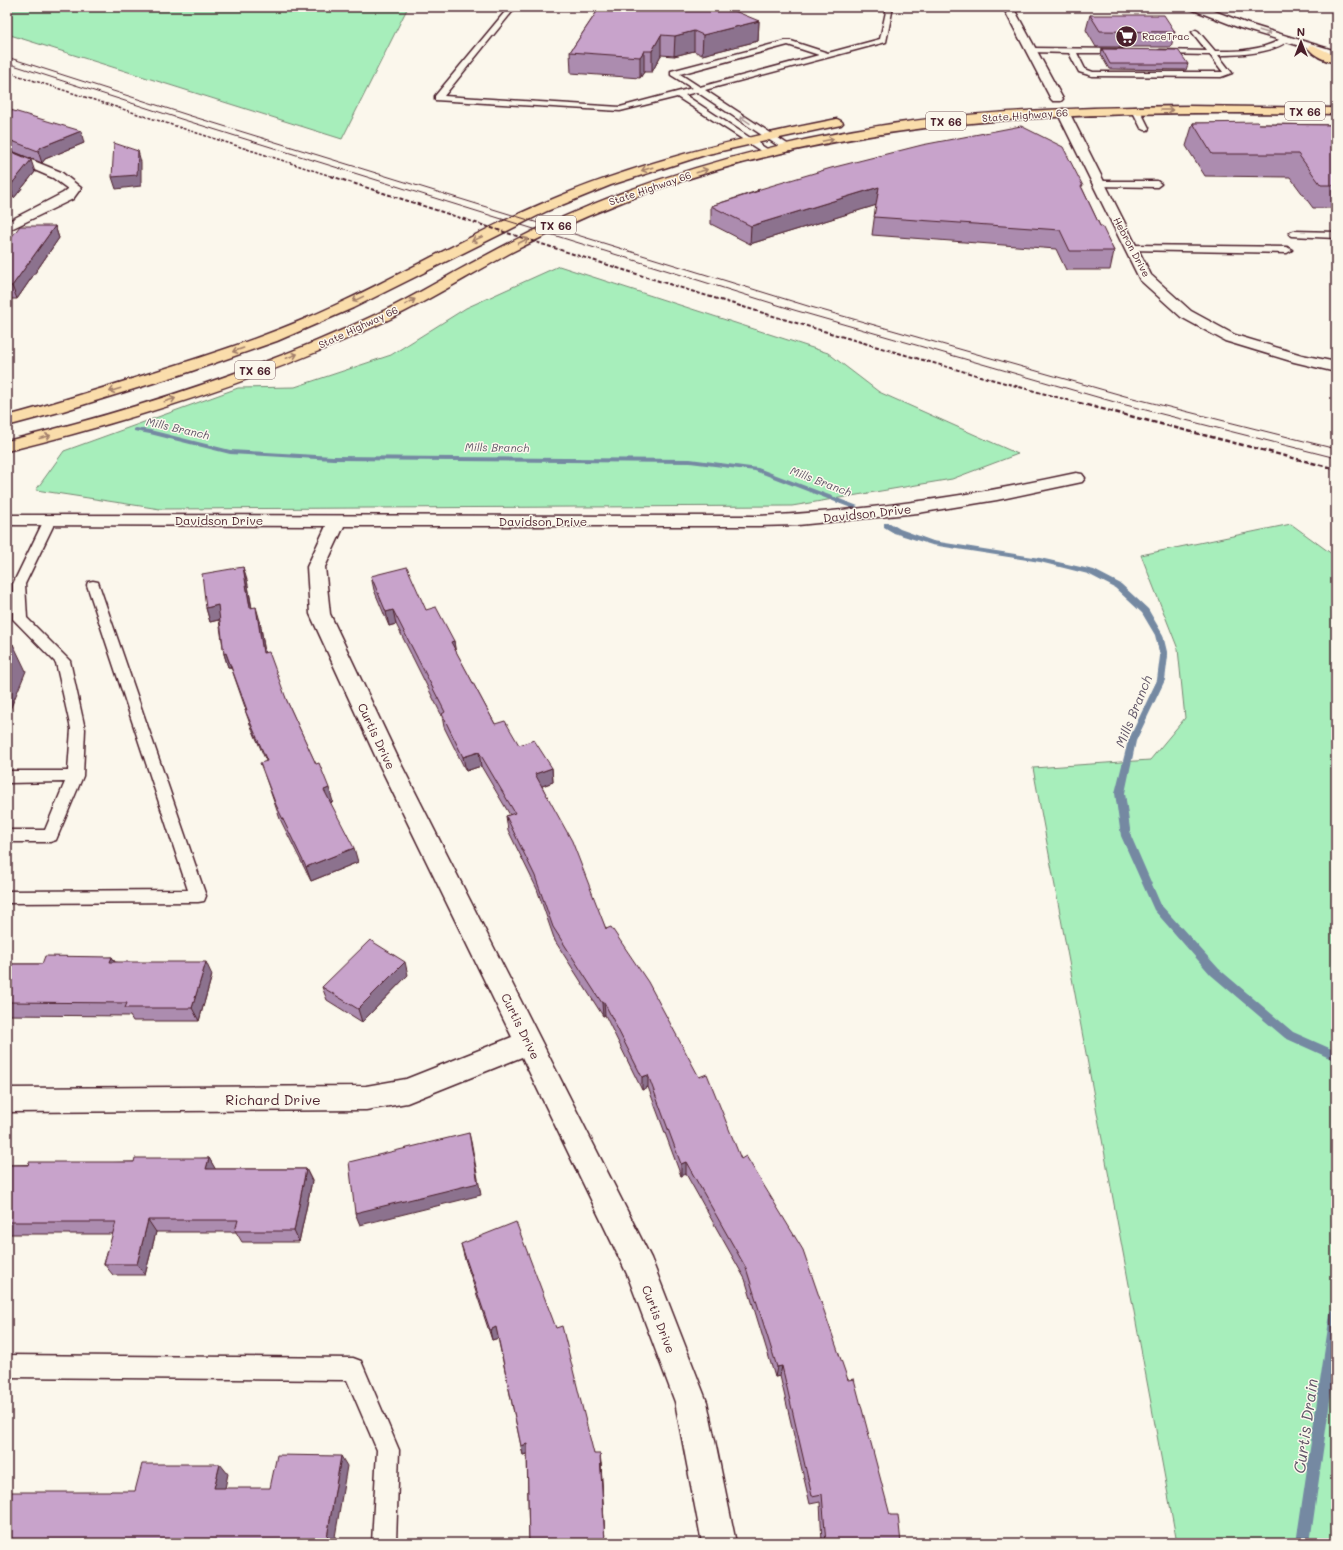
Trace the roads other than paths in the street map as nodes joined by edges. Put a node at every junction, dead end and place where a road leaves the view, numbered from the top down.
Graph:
1 (513, 7) edge
2 (890, 7) edge
3 (1008, 7) edge
4 (1196, 7) edge
5 (1208, 7) edge
6 (1245, 8) edge
7 (1260, 15) dead end
8 (1196, 32) dead end
9 (1286, 39) junction
10 (1313, 48) junction
11 (1031, 50) junction
12 (1072, 51) junction
13 (1131, 51) edge
14 (1213, 52) junction
15 (1160, 53) edge
16 (1336, 54) edge
17 (828, 55) junction
18 (1336, 60) edge
19 (699, 89) junction
20 (678, 94) junction
21 (1174, 98) dead end
22 (1043, 100) dead end
23 (1062, 103) junction
24 (1136, 110) junction
25 (1336, 111) edge
26 (850, 121) dead end
27 (1145, 128) dead end
28 (770, 136) junction
29 (750, 141) junction
30 (789, 148) junction
31 (767, 153) junction
32 (7, 154) edge
33 (1098, 184) junction
34 (1157, 184) dead end
35 (7, 227) edge
36 (1294, 234) dead end
37 (1336, 235) edge
38 (1131, 248) junction
39 (1287, 250) dead end
40 (1336, 367) edge
41 (7, 421) edge
42 (7, 446) edge
43 (1076, 478) dead end
44 (7, 520) edge
45 (50, 520) junction
46 (338, 520) junction
47 (93, 585) dead end
48 (7, 776) edge
49 (75, 776) junction
50 (7, 836) edge
51 (7, 897) edge
52 (529, 1042) junction
53 (7, 1100) edge
54 (7, 1366) edge
55 (384, 1543) edge
56 (718, 1543) edge

1 - 20 lane
2 - 17 lane
3 - 11 street, Hebron Drive
4 -> 9 street
5 - 6 street
6 - 7 street
8 - 14 lane
9 - 10 street
9 - 14 lane
10 - 16 street
10 - 18 main road
11 - 12 lane
11 - 23 street, Hebron Drive
12 - 13 lane
12 - 14 lane
14 - 15 lane
17 - 19 lane
17 - 19 lane
19 - 20 lane
28 -> 19 lane
20 - 29 lane
21 - 23 main road
22 - 23 main road, State Highway 66 / TX 66
23 - 24 main road, State Highway 66 / TX 66
30 -> 23 main road, State Highway 66 / TX 66
23 - 33 street, Hebron Drive
24 -> 25 main road, State Highway 66 / TX 66
24 - 27 lane
26 - 28 main road, State Highway 66 / TX 66
28 - 29 main road, State Highway 66 / TX 66
28 - 30 lane
29 - 31 lane
29 -> 41 main road, State Highway 66 / TX 66
30 - 31 main road, State Highway 66 / TX 66
42 -> 31 main road, State Highway 66 / TX 66
32 - 35 street
33 - 34 lane
33 - 38 street, Hebron Drive
36 - 37 lane
38 - 39 lane
38 - 40 street, Hebron Drive
43 - 46 street, Davidson Drive
44 - 45 street, Davidson Drive
45 - 46 street, Davidson Drive
45 - 49 lane
46 - 52 street, Curtis Drive
47 - 51 lane
48 - 49 lane
49 - 50 lane
52 - 53 street, Richard Drive
52 - 56 street, Curtis Drive
54 - 55 lane

